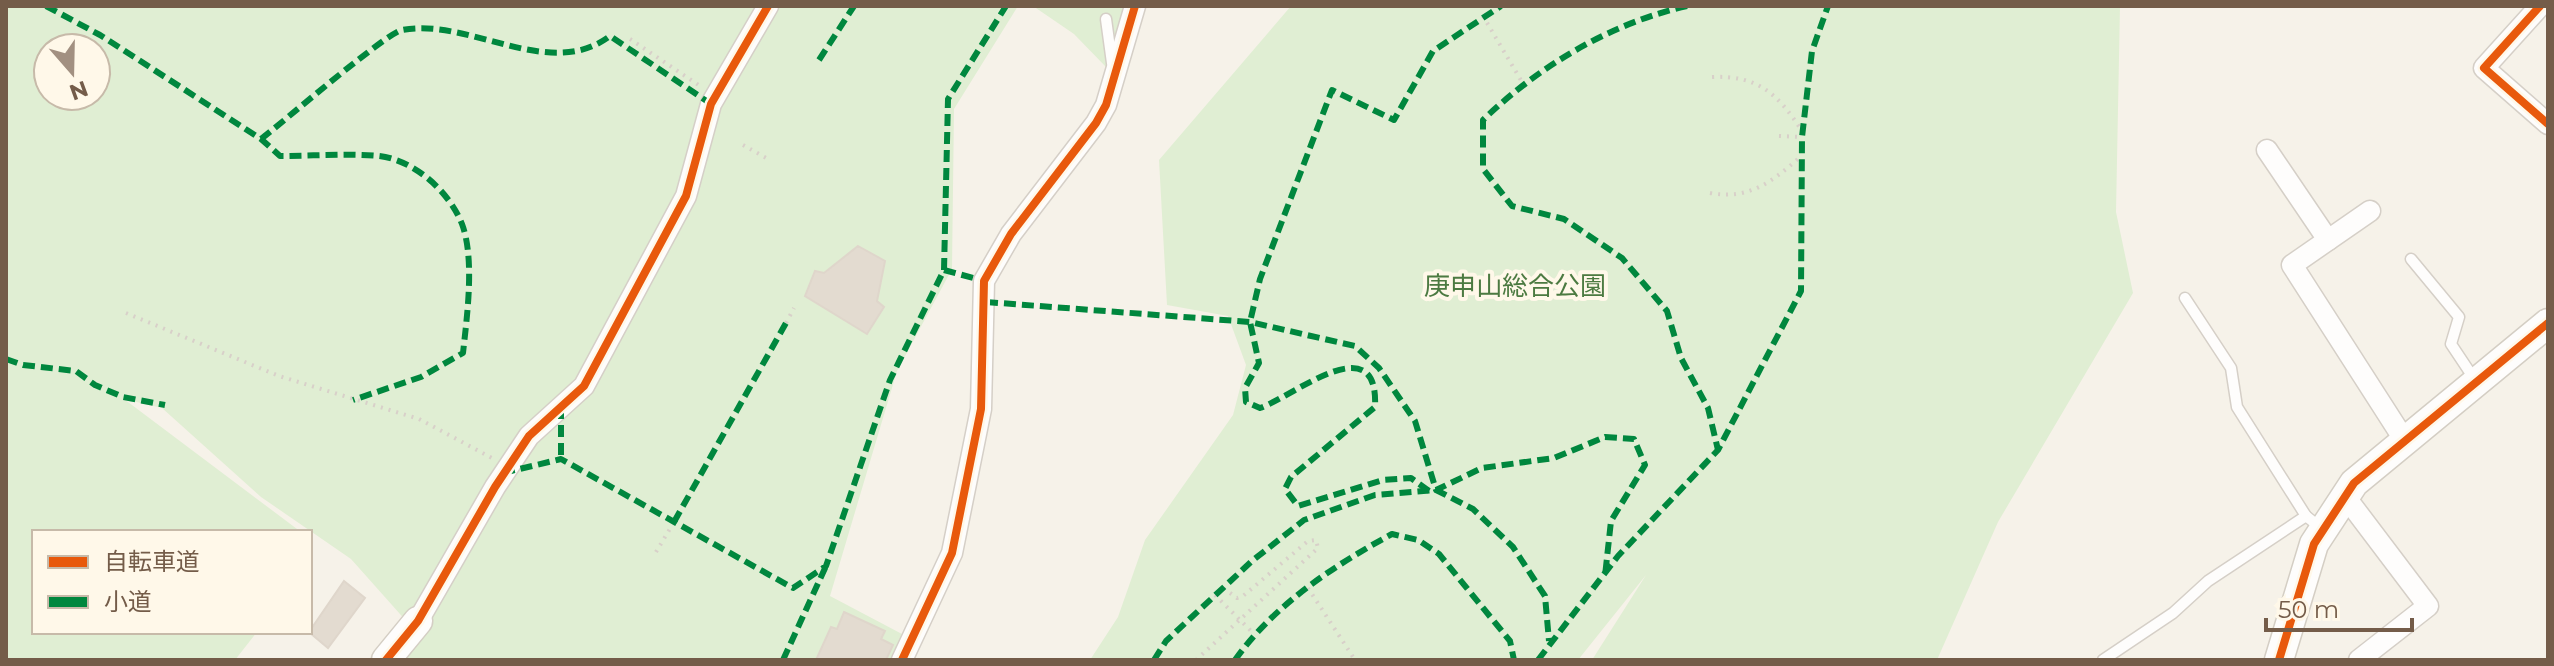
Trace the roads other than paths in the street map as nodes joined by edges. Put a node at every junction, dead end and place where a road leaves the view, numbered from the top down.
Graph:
1 (768, 6) edge
2 (1135, 6) edge
3 (2540, 6) edge
4 (1106, 19) dead end
5 (1114, 77) junction
6 (2548, 124) edge
7 (2267, 150) dead end
8 (2370, 211) dead end
9 (2328, 240) junction
10 (2411, 259) dead end
11 (2185, 298) dead end
12 (2548, 323) edge
13 (2476, 382) junction
14 (2405, 441) junction
15 (2344, 495) junction
16 (2314, 522) junction
17 (418, 621) joint
18 (386, 660) edge
19 (902, 660) edge
20 (2103, 660) edge
21 (2279, 660) edge
22 (2359, 660) edge

1 - 17 street
2 - 5 street
3 - 6 street
4 - 5 lane
5 - 19 street
7 - 9 street
8 - 9 street
9 - 14 street
10 - 13 lane
11 - 16 lane
12 - 13 street
13 - 14 street
14 - 15 street
15 - 16 street
15 - 22 street
16 - 20 lane
16 - 21 street
17 - 18 street

